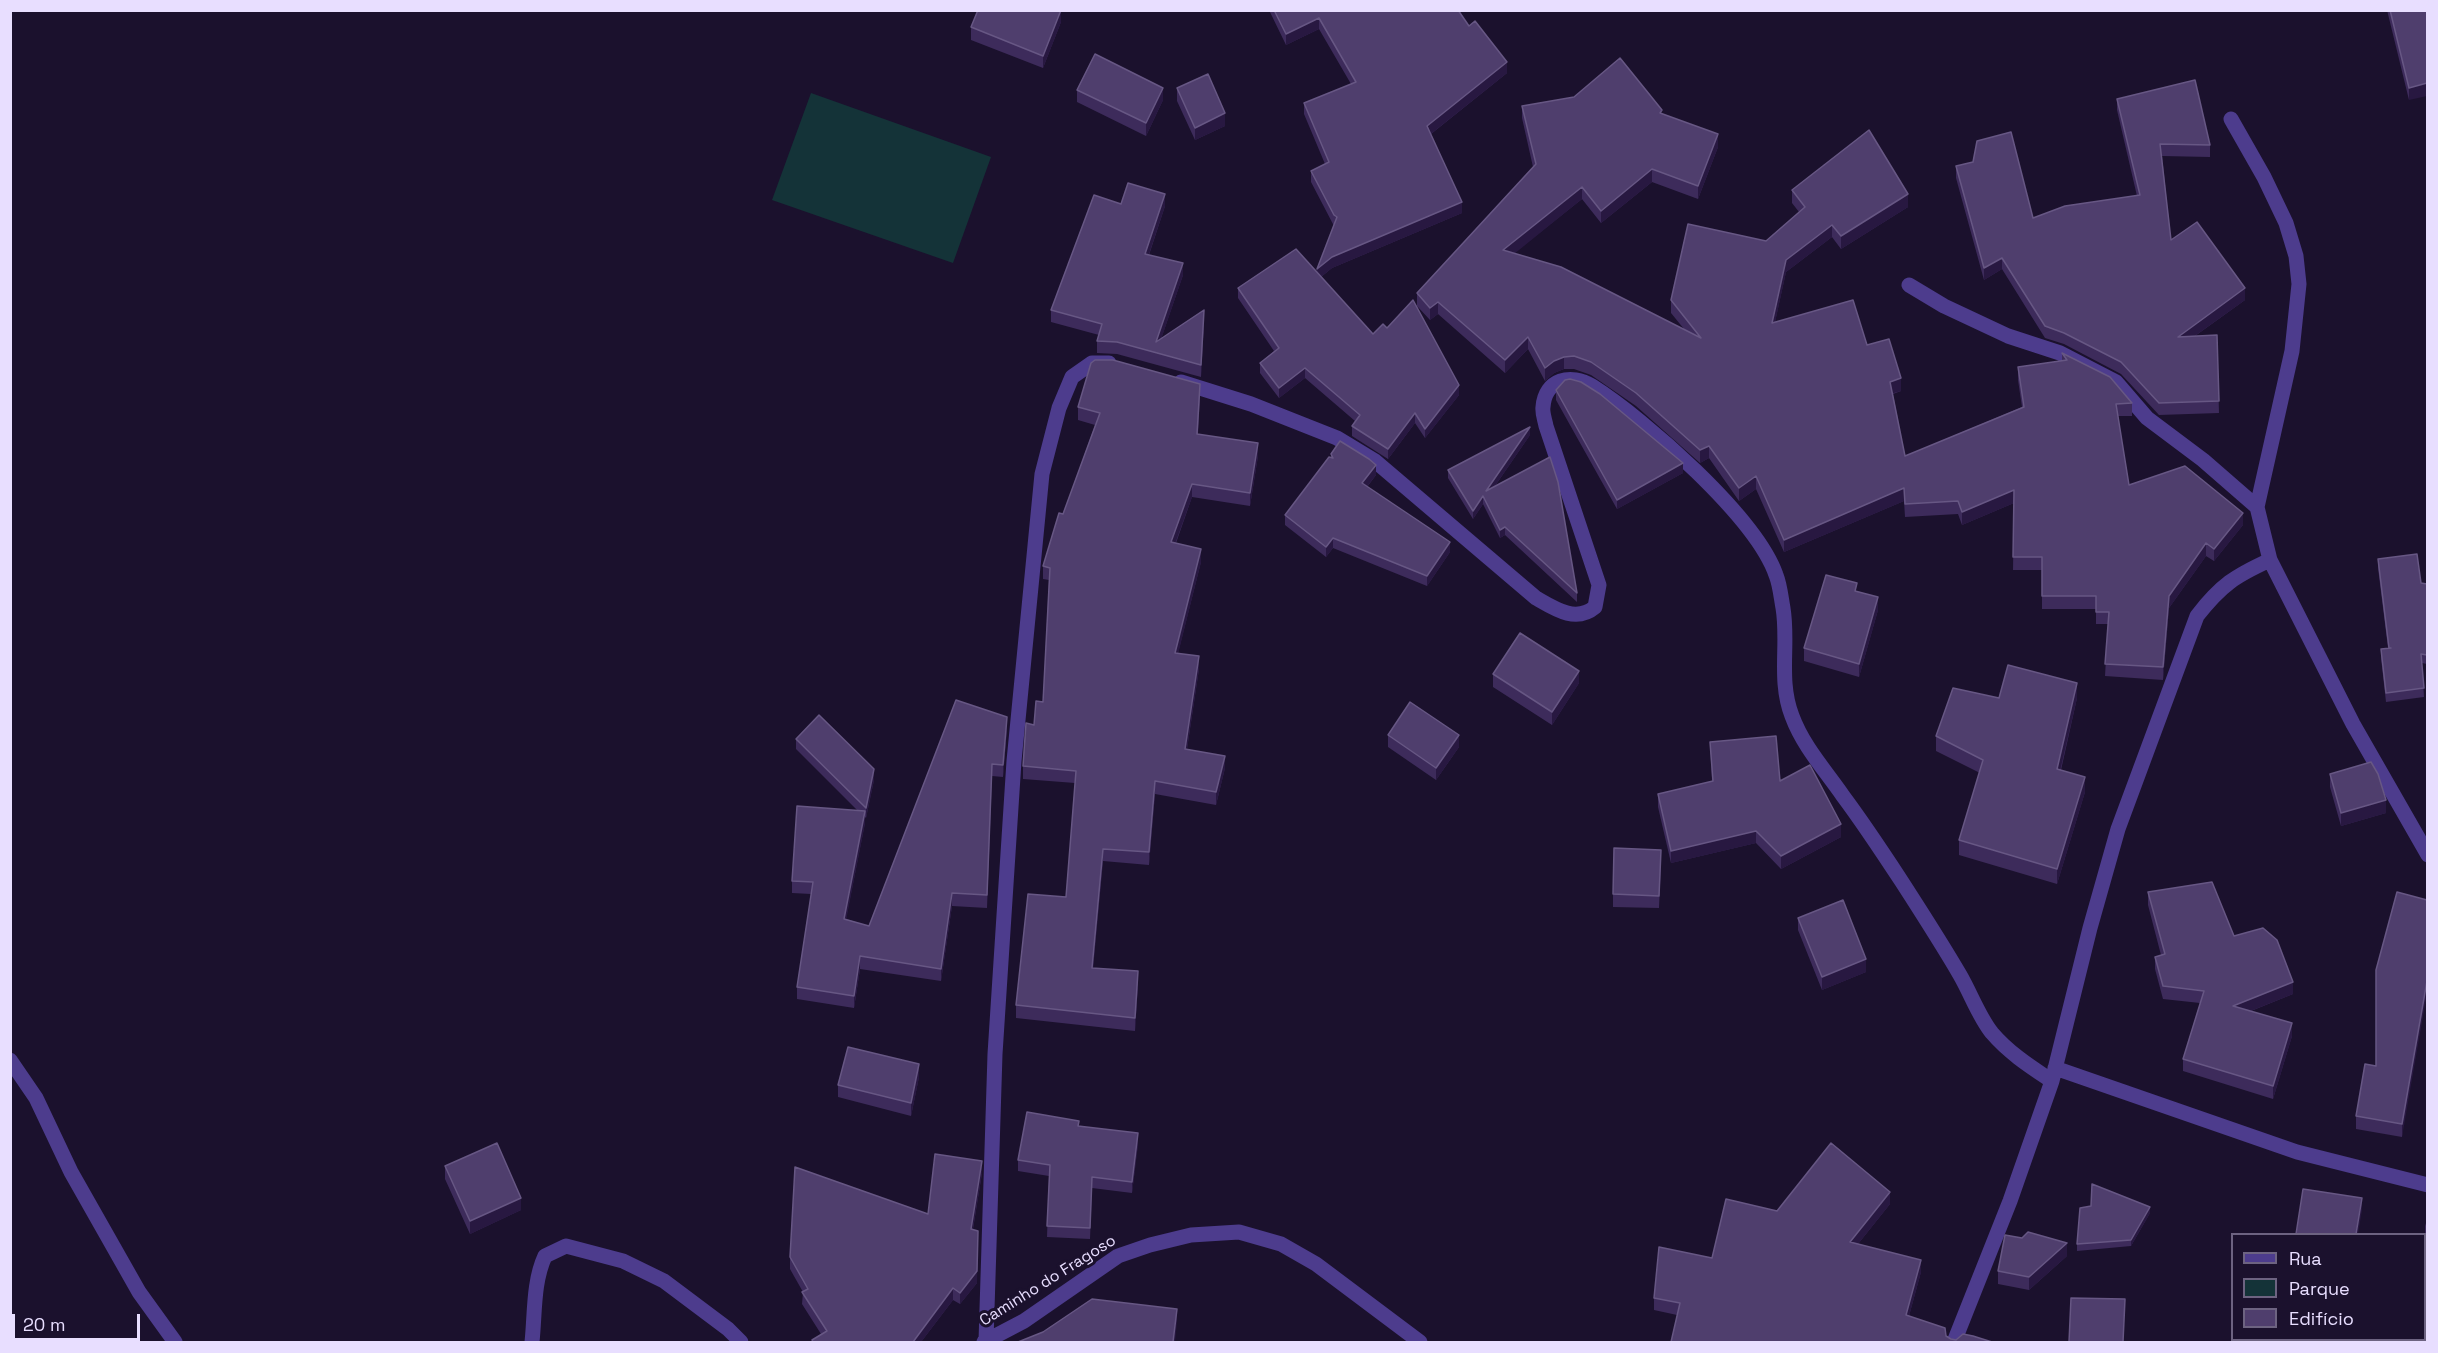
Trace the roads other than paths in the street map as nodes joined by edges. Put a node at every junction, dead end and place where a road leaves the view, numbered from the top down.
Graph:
1 (2231, 119) dead end
2 (1909, 285) dead end
3 (1125, 366) edge
4 (1166, 378) edge
5 (2257, 507) junction
6 (2270, 560) junction
7 (2427, 855) edge
8 (10, 1060) edge
9 (2053, 1075) junction
10 (2427, 1185) edge
11 (175, 1342) edge
12 (532, 1342) edge
13 (741, 1342) edge
14 (985, 1342) edge
15 (1420, 1342) edge
16 (1954, 1342) edge

1 - 5 street
2 - 5 street
3 - 14 street
4 - 9 street
5 - 6 street
6 - 7 street
6 - 9 street
8 - 11 street
9 - 10 street
9 - 16 street
12 - 13 street
14 - 15 street, Caminho do Fragoso

